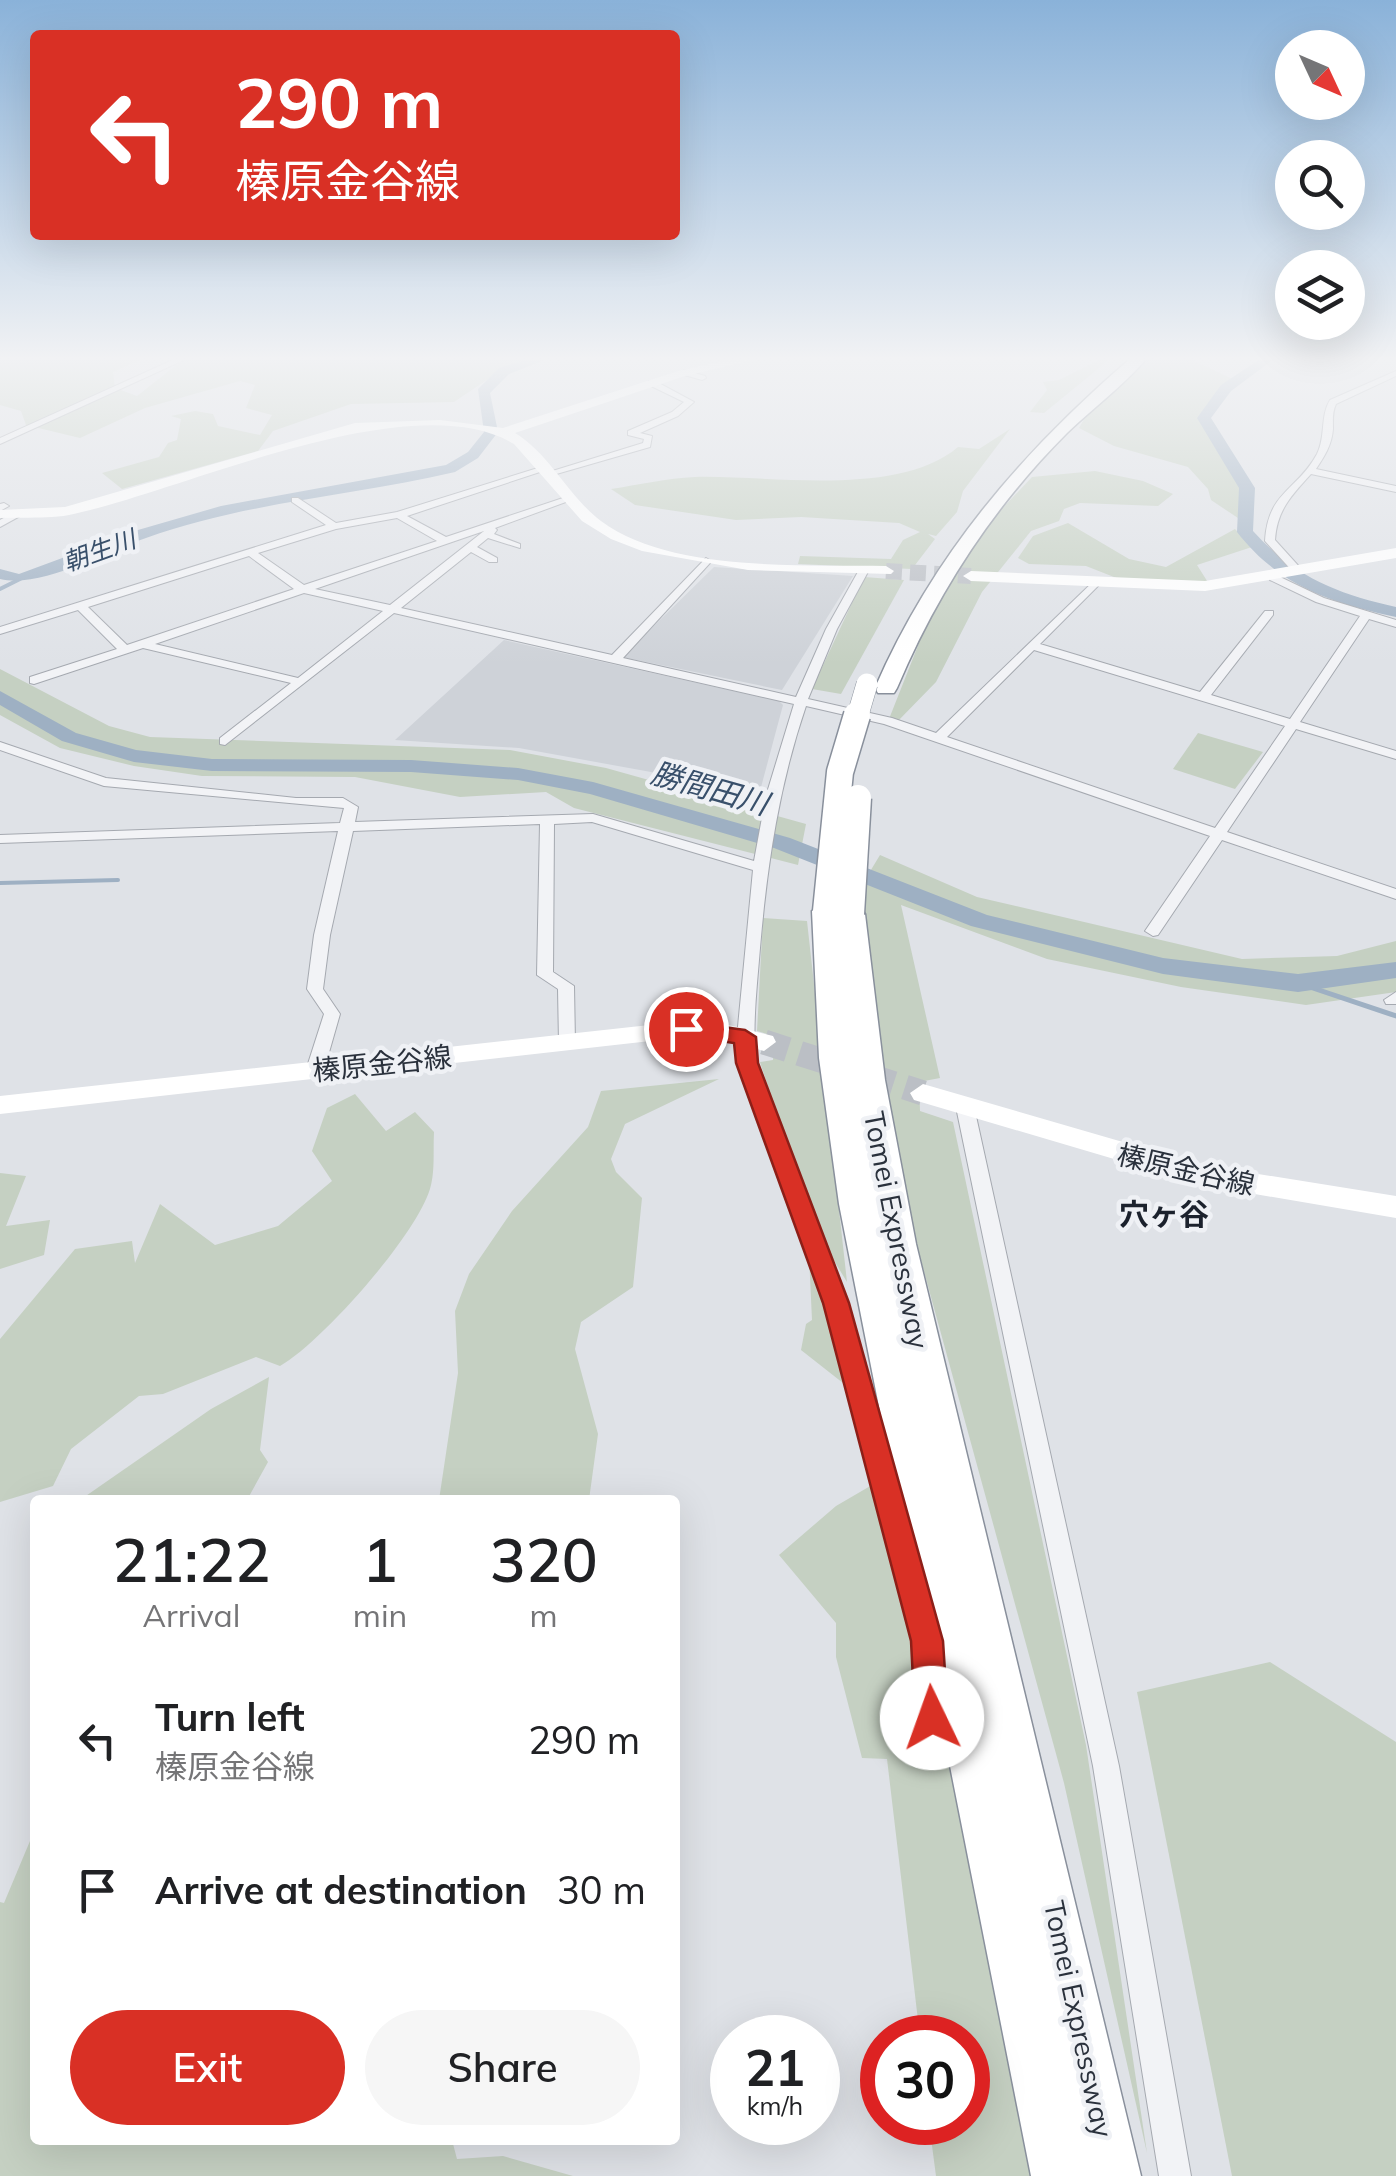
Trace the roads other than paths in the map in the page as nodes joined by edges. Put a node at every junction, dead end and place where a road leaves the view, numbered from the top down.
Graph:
1 (238, 461) edge
2 (536, 461) edge
3 (593, 461) edge
4 (1015, 461) edge
5 (1030, 461) edge
6 (1318, 461) edge
7 (1310, 470) junction
8 (546, 472) junction
9 (1396, 489) edge
10 (570, 499) junction
11 (295, 500) dead end
12 (5, 511) edge
13 (399, 515) junction
14 (500, 523) junction
15 (0, 524) edge
16 (334, 526) junction
17 (488, 535) junction
18 (445, 541) junction
19 (516, 546) dead end
20 (471, 548) junction
21 (250, 552) junction
22 (1396, 553) edge
23 (493, 560) dead end
24 (706, 561) junction
25 (864, 570) junction
26 (886, 570) tunnel mouth
27 (1299, 572) junction
28 (971, 576) tunnel mouth
29 (1274, 578) junction
30 (1097, 581) junction
31 (302, 589) junction
32 (80, 606) junction
33 (391, 611) junction
34 (1269, 613) dead end
35 (1366, 615) junction
36 (1396, 624) edge
37 (0, 631) edge
38 (142, 644) junction
39 (1033, 646) junction
40 (124, 649) junction
41 (614, 660) junction
42 (34, 680) dead end
43 (301, 682) junction
44 (876, 686) junction
45 (1203, 697) junction
46 (796, 701) junction
47 (1294, 724) junction
48 (940, 738) junction
49 (225, 741) dead end
50 (1, 747) edge
51 (1396, 754) edge
52 (547, 820) junction
53 (347, 827) junction
54 (1218, 834) junction
55 (0, 840) edge
56 (759, 860) junction
57 (1396, 894) edge
58 (839, 913) junction
59 (1153, 931) dead end
60 (754, 1040) junction
61 (568, 1043) junction
62 (315, 1070) junction
63 (923, 1093) tunnel mouth
64 (0, 1105) edge
65 (964, 1107) junction
66 (1396, 1207) edge
67 (932, 1718) dead end
68 (1060, 2176) edge
69 (1112, 2176) edge
70 (1175, 2176) edge

1 - 12 street
2 - 8 street
3 - 8 street
4 - 44 highway, Tomei Expressway
5 - 44 highway, Tomei Expressway
6 - 7 street
7 - 9 street
7 - 27 street
8 - 10 street
8 - 13 street
10 - 14 street
10 - 24 street
11 - 16 street
12 - 15 street
13 - 16 street
13 - 18 street
14 - 17 street
14 - 18 street
16 - 21 street
17 - 19 street
17 - 20 street
18 - 31 street
20 - 23 street
20 - 33 street
21 - 31 street
21 - 32 street
22 - 27 street
24 - 25 street
24 - 41 street
25 - 26 street
25 - 46 street
27 - 29 street
28 - 30 street
29 - 30 street
29 - 35 street
30 - 39 street
31 - 33 street
31 - 38 street
32 - 37 street
32 - 40 street
33 - 41 street
33 - 43 street
34 - 45 street
35 - 36 street
35 - 47 street
38 - 40 street
38 - 43 street
39 - 45 street
39 - 48 street
40 - 42 street
41 - 46 street
43 - 49 street
44 - 58 highway, Tomei Expressway, bridge
45 - 47 street
46 - 48 street
46 - 56 street
47 - 51 street
47 - 54 street
48 - 54 street
50 - 53 street
52 - 53 street
52 - 56 street
52 - 61 street
53 - 55 street
53 - 62 street
54 - 57 street
54 - 59 street
56 - 60 street
58 - 68 highway, Tomei Expressway
58 - 69 highway, Tomei Expressway
60 - 61 street, 榛原金谷線
60 - 67 street
61 - 62 street, 榛原金谷線
62 - 64 street, 榛原金谷線
63 - 65 street, 榛原金谷線
65 - 66 street, 榛原金谷線
65 - 70 street

